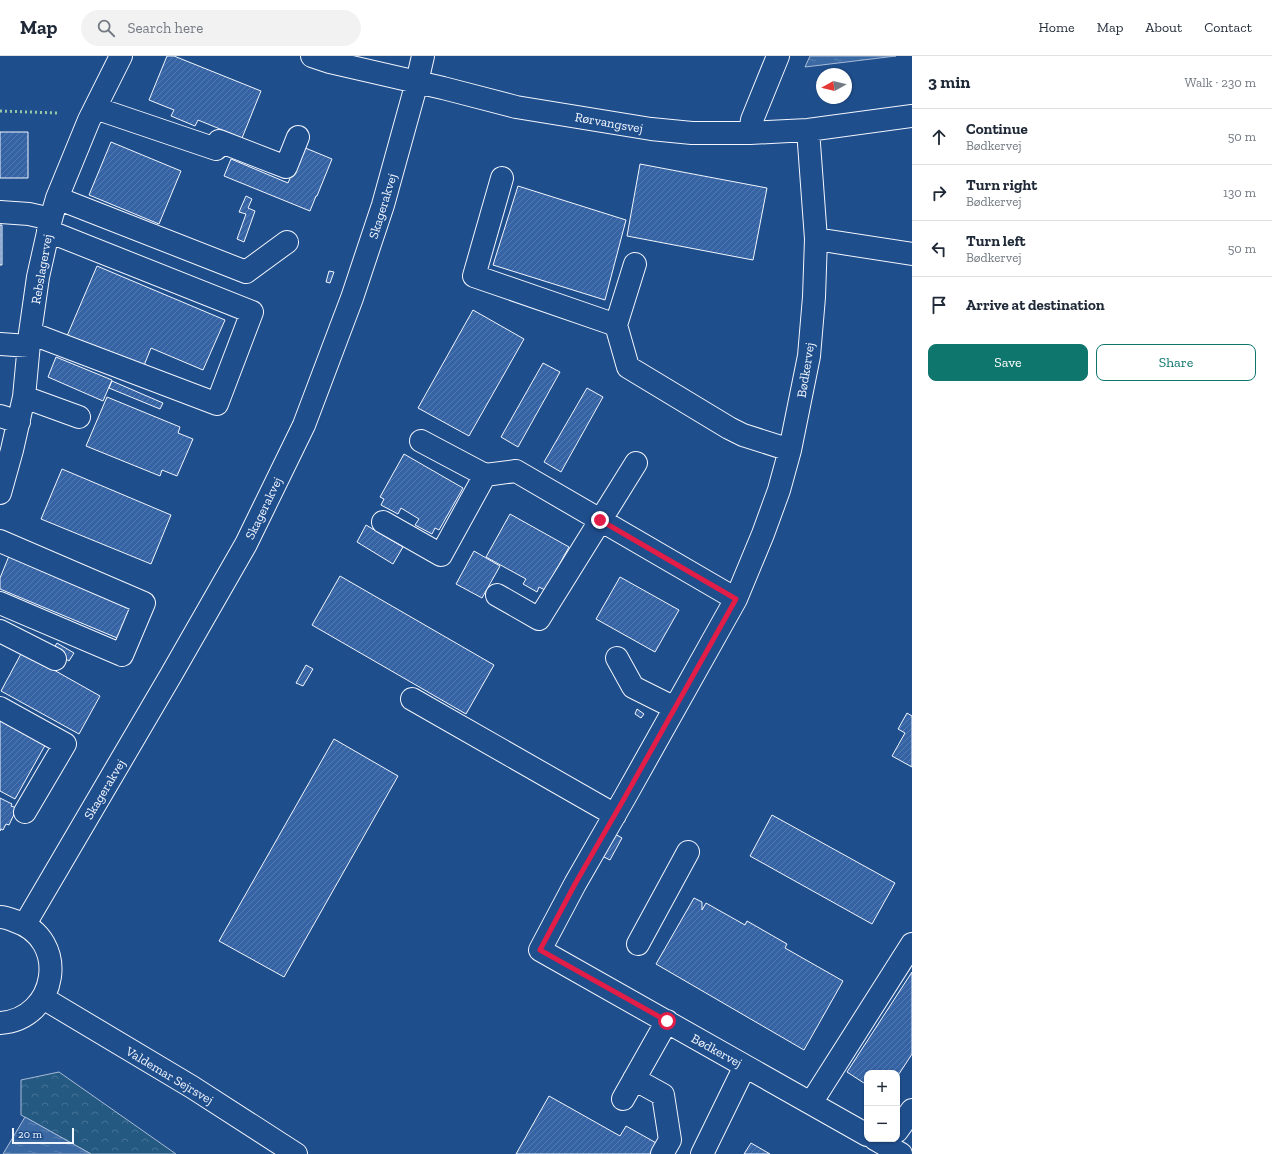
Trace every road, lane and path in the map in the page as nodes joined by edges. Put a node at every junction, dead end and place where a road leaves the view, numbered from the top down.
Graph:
1 (121, 56) edge
2 (423, 56) edge
3 (778, 56) edge
4 (324, 58) edge
5 (418, 82) junction
6 (95, 108) junction
7 (912, 116) edge
8 (808, 130) junction
9 (750, 133) junction
10 (298, 137) dead end
11 (502, 178) dead end
12 (57, 198) junction
13 (0, 212) edge
14 (49, 225) junction
15 (816, 239) junction
16 (287, 242) dead end
17 (912, 254) edge
18 (635, 264) dead end
19 (616, 326) junction
20 (30, 340) junction
21 (0, 344) edge
22 (24, 397) junction
23 (79, 416) dead end
24 (9, 419) edge
25 (421, 441) dead end
26 (790, 450) junction
27 (636, 463) dead end
28 (485, 475) junction
29 (0, 493) edge
30 (600, 520) junction
31 (383, 522) dead end
32 (0, 542) edge
33 (497, 595) dead end
34 (736, 599) junction
35 (0, 603) edge
36 (0, 631) edge
37 (617, 658) dead end
38 (55, 659) dead end
39 (412, 699) dead end
40 (0, 708) edge
41 (675, 708) junction
42 (25, 812) dead end
43 (615, 815) junction
44 (688, 852) dead end
45 (0, 917) edge
46 (25, 924) junction
47 (638, 944) dead end
48 (912, 944) edge
49 (43, 998) junction
50 (667, 1021) junction
51 (0, 1023) edge
52 (745, 1066) junction
53 (634, 1079) junction
54 (623, 1099) dead end
55 (811, 1103) junction
56 (912, 1110) edge
57 (900, 1127) edge
58 (864, 1133) edge
59 (296, 1154) edge
60 (662, 1154) edge
61 (702, 1154) edge

1 - 6 street, Rebslagervej
2 - 5 street, Skagerakvej
3 - 9 street
4 - 5 street, Rørvangsvej
5 - 9 street, Rørvangsvej
5 - 46 street, Skagerakvej
6 - 10 street
6 - 12 street, Rebslagervej
7 - 8 street, Rørvangsvej
8 - 9 street, Rørvangsvej
8 - 15 street, Bødkervej
11 - 19 street
12 - 14 street, Rebslagervej
12 - 16 street
13 - 14 street
14 - 20 street, Rebslagervej
14 - 20 street
15 - 17 street
15 - 26 street, Bødkervej
18 - 19 street
19 - 26 street
20 - 21 street
20 - 22 street, Rebslagervej
22 - 23 street
22 - 24 street, Rebslagervej
24 - 29 street, Rebslagervej
25 - 28 street
26 - 34 street, Bødkervej
27 - 30 street
28 - 30 street
28 - 31 street
30 - 33 street
30 - 34 street
32 - 35 street
34 - 41 street, Bødkervej
36 - 38 street
37 - 41 street
39 - 43 street
40 - 42 street
41 - 43 street, Bødkervej
43 - 50 street, Bødkervej
44 - 47 street
45 - 46 street
46 - 49 street
48 - 55 street
49 - 51 street
49 - 59 street, Valdemar Sejrsvej
50 - 52 street, Bødkervej
50 - 53 street
52 - 55 street, Bødkervej
52 - 61 street
53 - 54 street
53 - 60 street
55 - 58 street, Bødkervej
56 - 57 street

